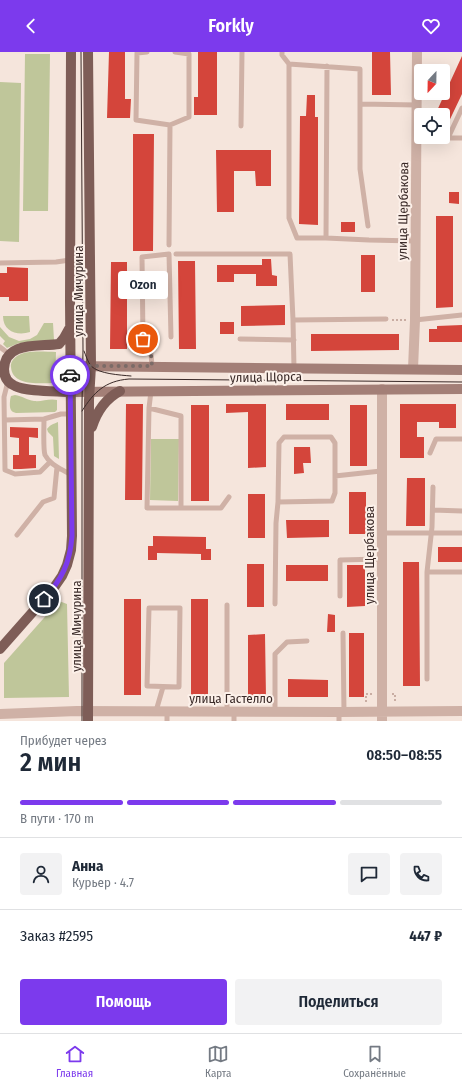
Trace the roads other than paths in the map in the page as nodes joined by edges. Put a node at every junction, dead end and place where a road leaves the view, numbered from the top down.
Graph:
1 (71, 52) edge
2 (88, 52) edge
3 (147, 52) edge
4 (175, 52) edge
5 (242, 52) edge
6 (282, 52) edge
7 (417, 52) edge
8 (288, 64) junction
9 (327, 66) junction
10 (361, 104) junction
11 (417, 105) junction
12 (417, 108) edge
13 (462, 108) edge
14 (170, 126) junction
15 (241, 126) dead end
16 (450, 134) edge
17 (450, 138) edge
18 (462, 138) edge
19 (416, 144) edge
20 (368, 226) dead end
21 (326, 238) junction
22 (415, 241) junction
23 (168, 245) dead end
24 (176, 254) dead end
25 (70, 260) junction
26 (0, 263) edge
27 (462, 315) edge
28 (294, 320) junction
29 (386, 320) road end
30 (415, 320) junction
31 (70, 328) junction
32 (171, 337) dead end
33 (240, 339) dead end
34 (294, 340) junction
35 (0, 347) edge
36 (9, 354) junction
37 (70, 366) junction
38 (91, 366) junction
39 (152, 366) junction
40 (294, 368) junction
41 (413, 369) junction
42 (462, 370) edge
43 (8, 381) junction
44 (382, 389) junction
45 (462, 389) edge
46 (151, 390) junction
47 (70, 392) junction
48 (90, 392) junction
49 (120, 392) junction
50 (149, 408) junction
51 (70, 414) junction
52 (44, 419) junction
53 (4, 420) junction
54 (90, 437) junction
55 (462, 439) edge
56 (430, 453) dead end
57 (50, 462) junction
58 (57, 467) junction
59 (381, 471) junction
60 (71, 474) junction
61 (335, 476) junction
62 (433, 487) dead end
63 (229, 498) dead end
64 (278, 502) junction
65 (181, 508) junction
66 (433, 510) junction
67 (462, 511) edge
68 (382, 532) junction
69 (431, 532) junction
70 (462, 533) edge
71 (17, 535) dead end
72 (382, 559) junction
73 (427, 572) junction
74 (462, 572) edge
75 (340, 596) dead end
76 (275, 604) dead end
77 (227, 605) dead end
78 (343, 633) dead end
79 (307, 641) dead end
80 (0, 649) edge
81 (427, 679) dead end
82 (163, 687) junction
83 (156, 711) junction
84 (275, 711) junction
85 (462, 711) edge
86 (0, 714) edge
87 (231, 715) edge
88 (340, 715) edge
89 (88, 716) edge
90 (167, 716) edge
91 (382, 716) edge

1 - 25 main road, улица Мичурина
2 - 38 main road, улица Мичурина
3 - 14 lane
4 - 14 lane
5 - 15 lane
6 - 8 lane
7 - 11 street, улица Щербакова
8 - 9 lane
8 - 21 lane
9 - 10 lane
9 - 21 lane
10 - 11 lane
10 - 20 lane
11 - 12 street, улица Щербакова
13 - 16 lane
14 - 23 lane
17 - 18 lane
19 - 22 street, улица Щербакова
21 - 22 lane
22 - 30 street, улица Щербакова
24 - 28 lane
25 - 26 lane
25 - 31 main road, улица Мичурина
27 - 30 lane
28 - 29 lane
28 - 34 lane
30 - 41 street, улица Щербакова
31 - 36 main road
31 - 37 main road, улица Мичурина
32 - 39 lane
33 - 34 lane
34 - 40 lane
35 - 36 lane
36 - 43 main road
37 - 38 main road, улица Щорса
37 - 47 main road, улица Мичурина
38 - 39 main road, улица Щорса
38 - 48 main road, улица Мичурина
39 - 40 main road, улица Щорса
40 - 41 main road, улица Щорса
41 - 42 main road, улица Щорса
43 - 47 main road
43 - 53 lane
44 - 45 main road, улица Щорса
44 - 46 main road, улица Щорса
44 - 59 street, улица Щербакова
46 - 49 main road, улица Щорса
46 - 50 lane
47 - 48 main road, улица Щорса
47 - 51 main road, улица Мичурина
48 - 49 main road, улица Щорса
48 - 54 main road, улица Мичурина
49 - 54 main road
50 - 65 lane
50 - 65 lane
51 - 52 lane
51 - 60 main road, улица Мичурина
52 - 53 lane
52 - 57 lane
53 - 57 lane
54 - 89 main road, улица Мичурина
55 - 56 lane
57 - 58 lane
58 - 60 lane
58 - 71 lane
59 - 61 lane
59 - 68 street, улица Щербакова
60 - 80 main road, улица Мичурина
61 - 64 lane
61 - 64 lane
62 - 66 lane
63 - 65 lane
64 - 76 lane
66 - 67 lane
66 - 69 lane
68 - 69 lane
68 - 72 street, улица Щербакова
69 - 70 lane
69 - 73 lane
72 - 75 lane
72 - 91 street, улица Щербакова
73 - 74 lane
73 - 81 lane
77 - 87 lane
78 - 88 lane
79 - 84 lane
82 - 82 lane
82 - 83 lane
83 - 89 street, улица Гастелло
83 - 90 street, улица Гастелло
84 - 87 street, улица Гастелло
84 - 88 street, улица Гастелло
85 - 91 street, улица Гастелло
86 - 89 street, улица Гастелло
87 - 90 street, улица Гастелло
88 - 91 street, улица Гастелло

